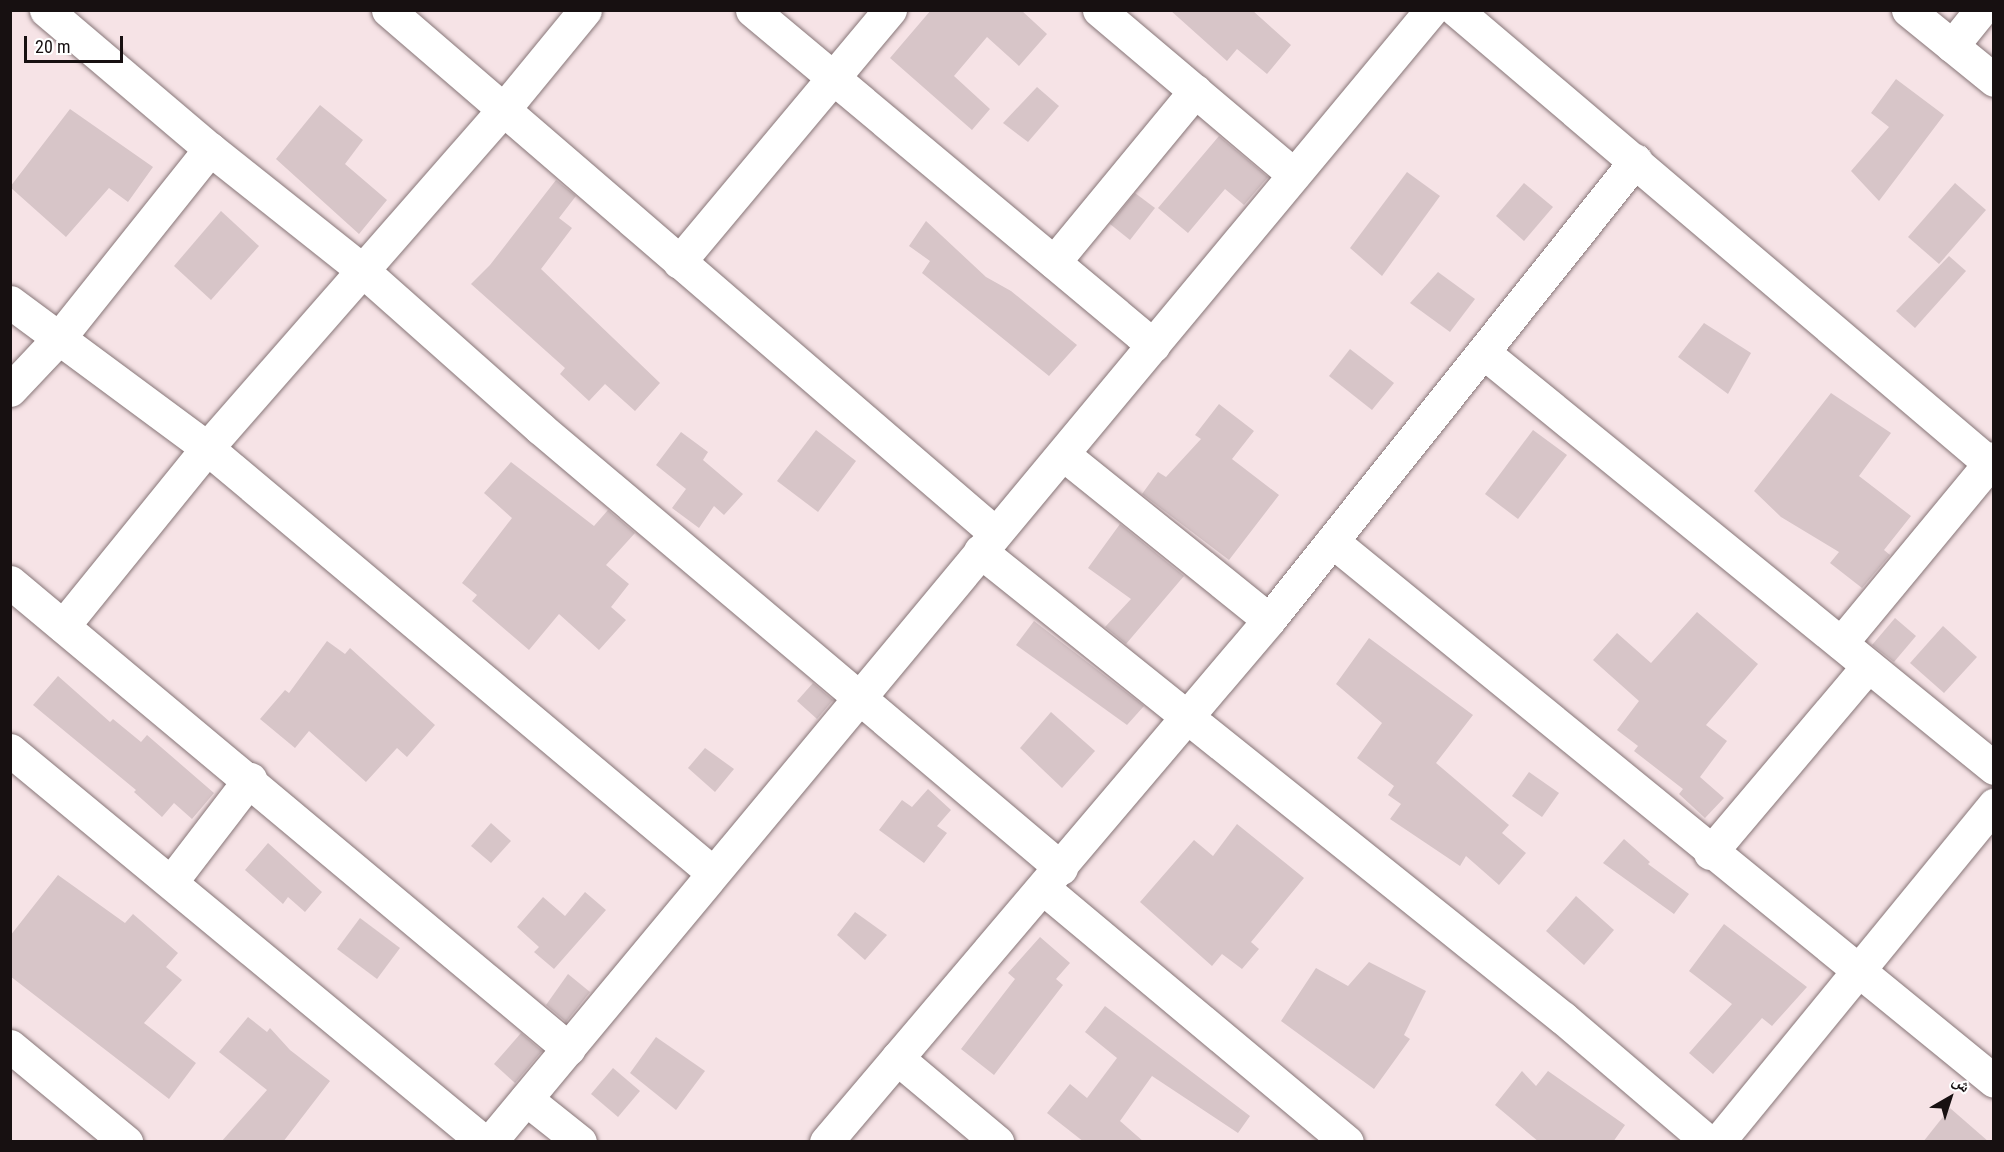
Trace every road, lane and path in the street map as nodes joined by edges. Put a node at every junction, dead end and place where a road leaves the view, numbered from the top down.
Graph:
1 (46, 10) edge
2 (388, 10) edge
3 (585, 10) edge
4 (752, 10) edge
5 (890, 10) edge
6 (1099, 10) edge
7 (1431, 10) edge
8 (1456, 10) edge
9 (1908, 10) edge
10 (1981, 10) edge
11 (1952, 46) junction
12 (833, 78) junction
13 (1994, 81) edge
14 (1195, 91) junction
15 (503, 110) junction
16 (210, 149) junction
17 (1636, 159) junction
18 (1294, 175) junction
19 (680, 262) junction
20 (1054, 262) junction
21 (362, 269) junction
22 (10, 302) edge
23 (59, 338) junction
24 (1153, 345) junction
25 (1483, 352) junction
26 (10, 390) edge
27 (207, 448) junction
28 (1064, 455) junction
29 (1992, 463) edge
30 (1332, 541) junction
31 (988, 542) junction
32 (10, 582) edge
33 (1269, 620) junction
34 (63, 626) junction
35 (1840, 643) junction
36 (1868, 666) junction
37 (859, 697) junction
38 (1188, 715) junction
39 (10, 750) edge
40 (1994, 768) edge
41 (250, 779) junction
42 (1994, 805) edge
43 (1710, 853) junction
44 (712, 872) junction
45 (1052, 878) junction
46 (171, 882) junction
47 (1859, 972) junction
48 (569, 1049) junction
49 (13, 1054) edge
50 (897, 1058) junction
51 (1994, 1081) edge
52 (526, 1100) junction
53 (126, 1142) edge
54 (484, 1142) edge
55 (490, 1142) edge
56 (580, 1142) edge
57 (826, 1142) edge
58 (997, 1142) edge
59 (1347, 1142) edge
60 (1708, 1142) edge
61 (1718, 1142) edge

1 - 16 street
2 - 15 street
3 - 15 street
4 - 12 street
5 - 12 street
6 - 14 street
7 - 18 street
8 - 17 street
9 - 11 street
10 - 11 street
11 - 13 street
12 - 19 street
12 - 20 street
14 - 18 street
14 - 20 street
15 - 19 street
15 - 21 street
16 - 21 street
16 - 23 street
17 - 25 street
17 - 29 street
18 - 24 street
19 - 31 street
20 - 24 street
21 - 27 street
21 - 37 street
22 - 23 street
23 - 26 street
23 - 27 street
24 - 28 street
25 - 30 street
25 - 35 street
27 - 34 street
27 - 44 street
28 - 31 street
28 - 33 street
29 - 35 street
30 - 33 street
30 - 43 street
31 - 37 street
31 - 38 street
32 - 34 street
33 - 38 street
34 - 41 street
35 - 36 street
36 - 40 street
36 - 43 street
37 - 44 street
37 - 45 street
38 - 45 street
38 - 60 street
39 - 46 street
41 - 46 street
41 - 48 street
42 - 47 street
43 - 47 street
44 - 48 street
45 - 50 street
45 - 59 street
46 - 54 street
47 - 51 street
47 - 61 street
48 - 52 street
49 - 53 street
50 - 57 street
50 - 58 street
52 - 55 street
52 - 56 street

